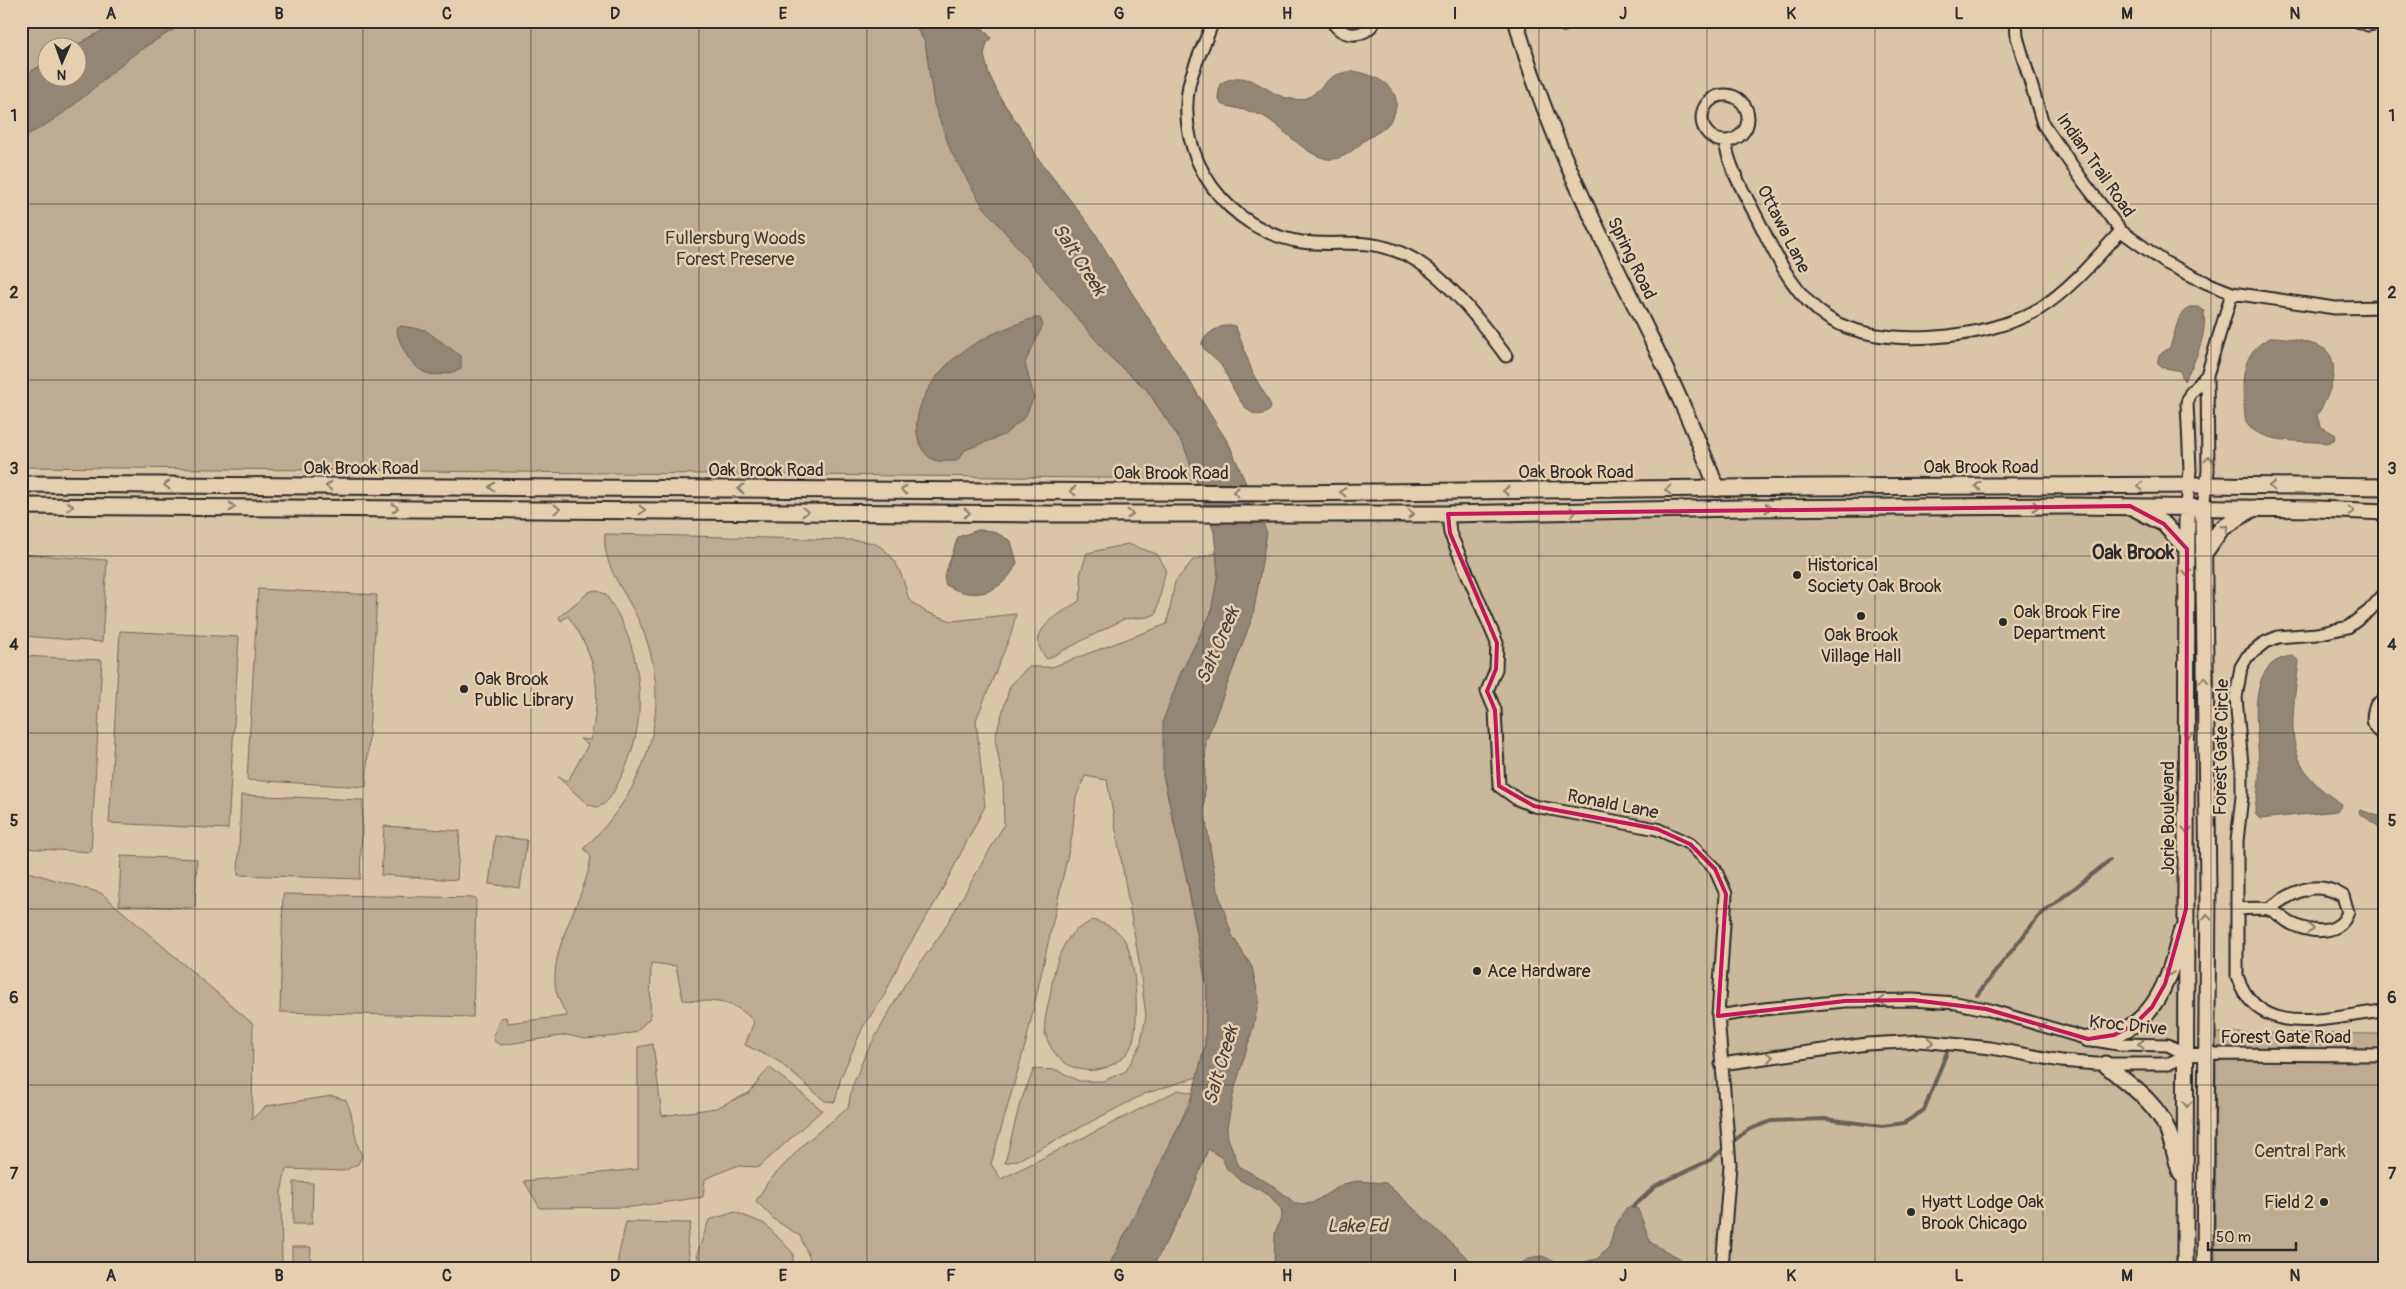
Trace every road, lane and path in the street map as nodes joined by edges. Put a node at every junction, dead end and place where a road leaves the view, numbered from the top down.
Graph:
1 (1213, 21) edge
2 (1332, 21) edge
3 (1375, 21) edge
4 (1516, 21) edge
5 (2016, 21) edge
6 (2357, 21) edge
7 (2385, 22) edge
8 (1725, 141) junction
9 (2121, 230) junction
10 (2232, 293) junction
11 (2385, 307) edge
12 (1506, 356) dead end
13 (2207, 375) junction
14 (21, 484) edge
15 (2206, 485) junction
16 (2189, 486) junction
17 (2385, 487) edge
18 (1717, 489) junction
19 (21, 506) edge
20 (2130, 506) junction
21 (2187, 507) junction
22 (2203, 507) junction
23 (2254, 508) junction
24 (1720, 509) junction
25 (2385, 512) edge
26 (1448, 514) junction
27 (2187, 549) junction
28 (2203, 555) junction
29 (2385, 593) edge
30 (2385, 698) edge
31 (2385, 736) edge
32 (2188, 782) junction
33 (2205, 782) junction
34 (2186, 909) junction
35 (2237, 909) junction
36 (2268, 909) junction
37 (2385, 1011) edge
38 (1718, 1016) junction
39 (2088, 1039) junction
40 (2206, 1054) junction
41 (2187, 1055) junction
42 (2385, 1055) edge
43 (1721, 1064) junction
44 (2104, 1064) junction
45 (2185, 1188) junction
46 (1722, 1268) edge
47 (2185, 1268) edge
48 (2205, 1268) edge

1 - 12 street
2 - 3 street
4 - 18 street, Spring Road
5 - 9 street, Indian Trail Road
6 - 7 street
8 - 8 street
8 - 9 street, Ottawa Lane
9 - 10 street, Indian Trail Road
10 - 11 street, Indian Trail Road
10 - 13 street, Jorie Boulevard
15 -> 13 street, Jorie Boulevard
13 - 16 street, Jorie Boulevard
18 -> 14 main road, Oak Brook Road
15 - 16 main road, Oak Brook Road
17 -> 15 main road, Oak Brook Road
15 - 22 street, Jorie Boulevard
16 -> 18 main road, Oak Brook Road
16 - 21 street, Jorie Boulevard
18 - 24 street, Spring Road
19 -> 26 main road
20 - 21 main road
24 -> 20 main road
20 - 27 main road
21 - 22 main road
21 - 27 main road, Jorie Boulevard
22 - 23 main road
22 - 28 main road, Jorie Boulevard
23 -> 25 main road
28 -> 23 main road
26 -> 24 main road
26 - 38 street, Ronald Lane
27 -> 32 main road, Jorie Boulevard
33 -> 28 main road, Jorie Boulevard
29 - 35 street, Forest Gate Circle
30 - 31 street
32 - 33 main road
32 -> 34 main road, Jorie Boulevard
40 -> 33 main road, Jorie Boulevard
34 -> 39 main road
34 - 41 main road, Jorie Boulevard
35 - 36 street
35 - 37 street, Forest Gate Circle
36 -> 36 street
39 -> 38 street, Kroc Drive
38 - 43 street, Ronald Lane
41 -> 39 street, Kroc Drive
40 - 41 street, Forest Gate Road
40 - 42 street, Forest Gate Road
40 - 48 main road, Jorie Boulevard
41 - 44 street, Kroc Drive
41 -> 45 main road, Jorie Boulevard
43 -> 44 street, Kroc Drive
43 - 46 street, Ronald Lane
44 - 45 main road
45 - 47 main road, Jorie Boulevard

